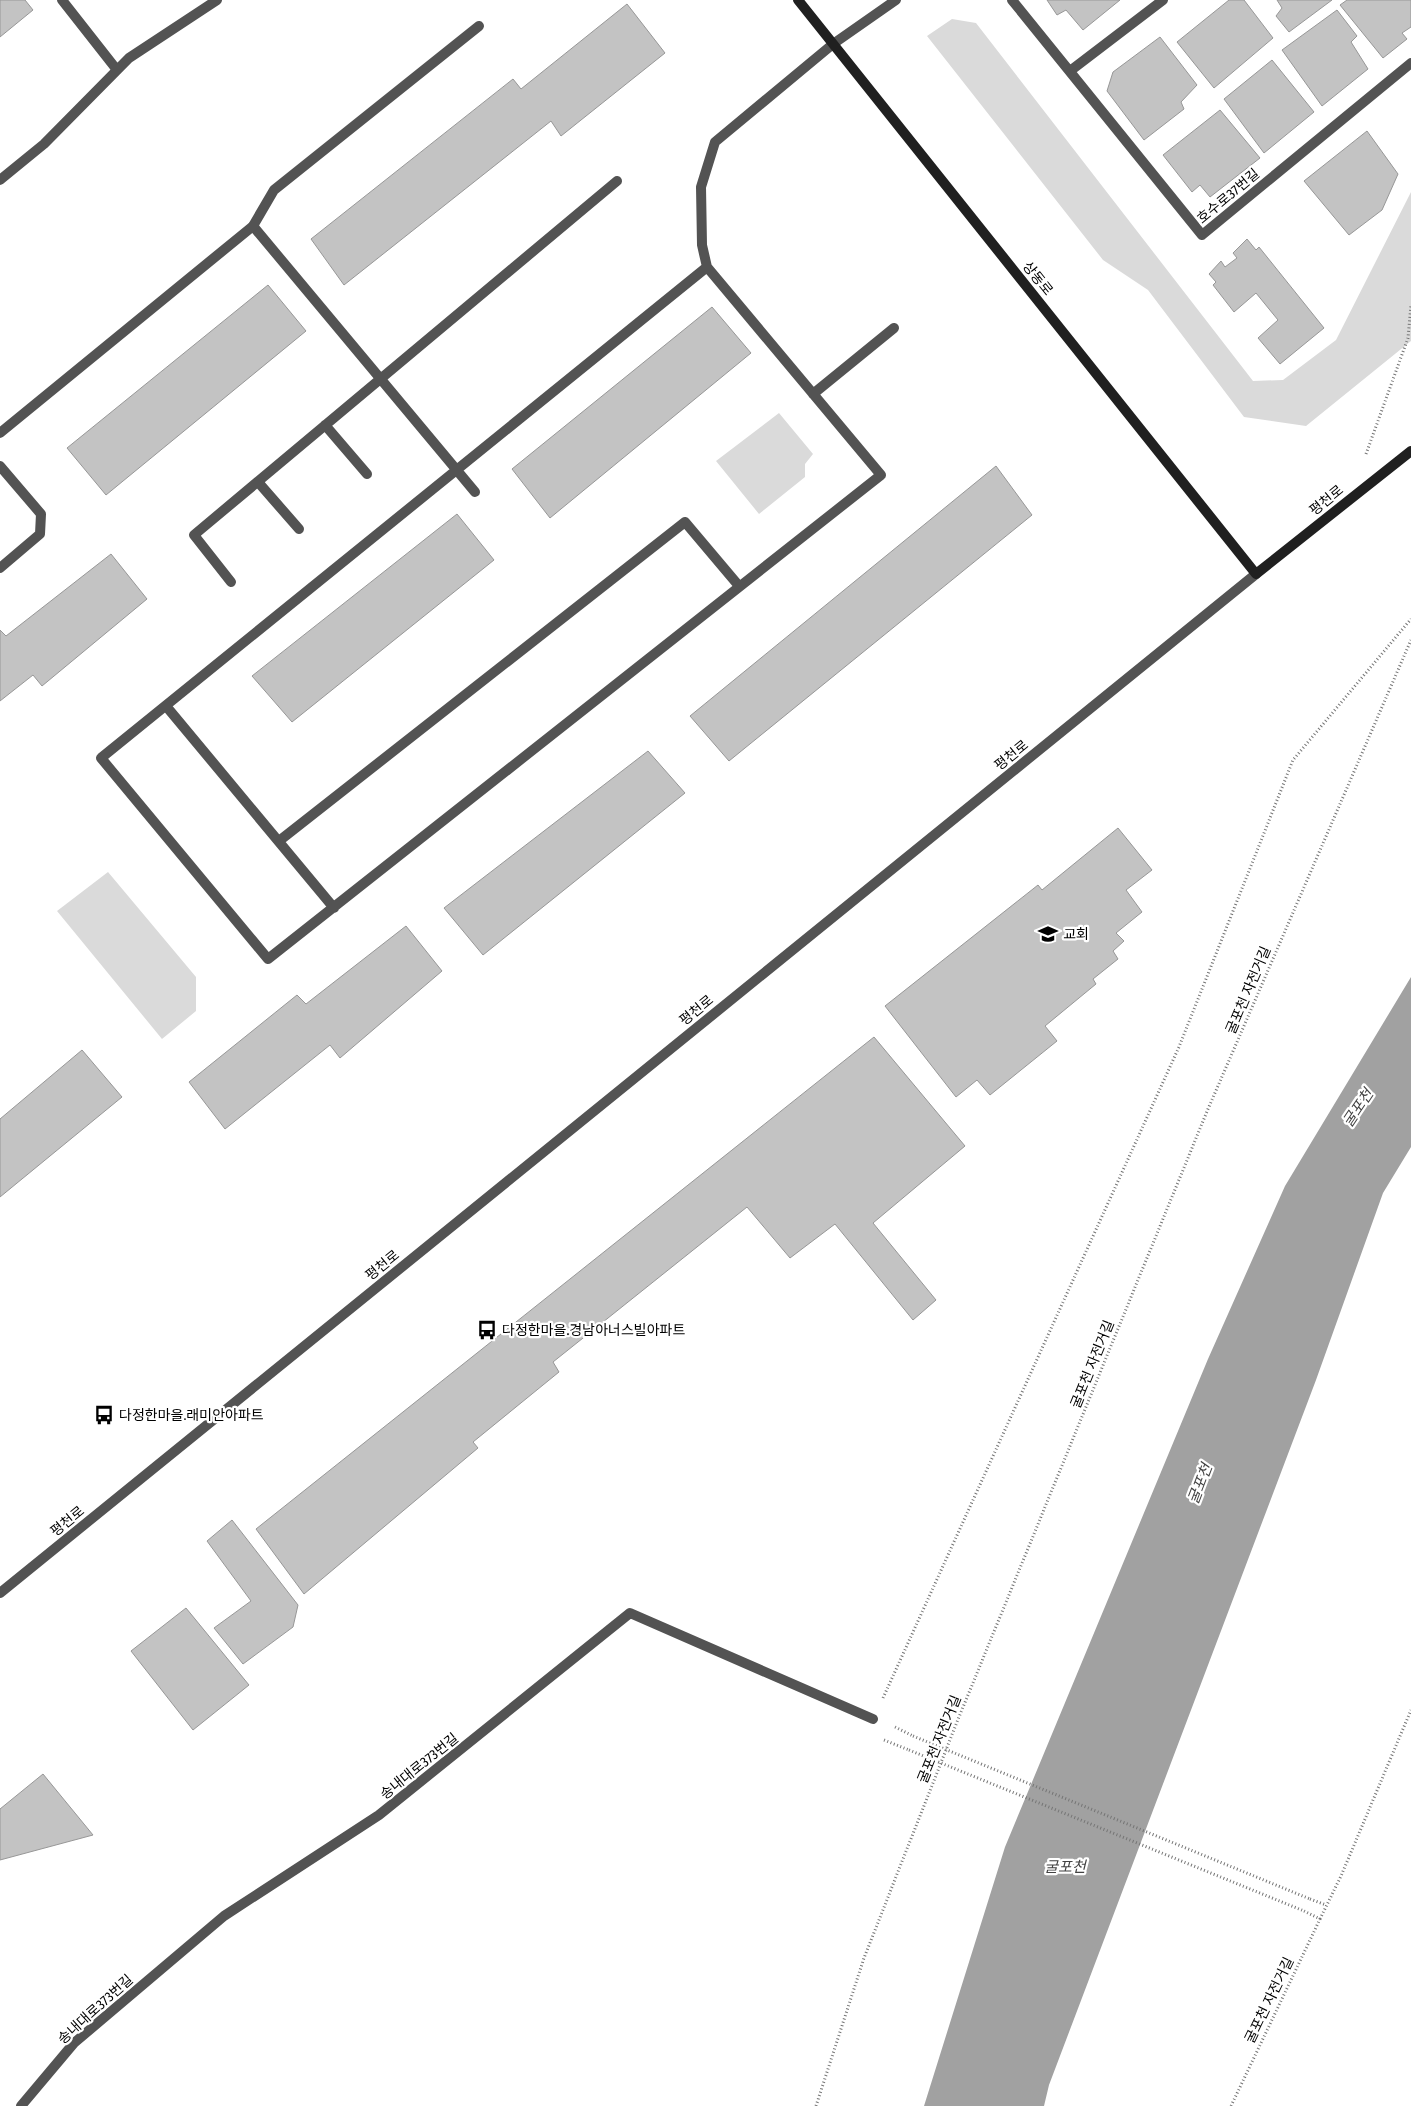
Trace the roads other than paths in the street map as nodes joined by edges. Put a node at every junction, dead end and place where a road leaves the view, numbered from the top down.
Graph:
1 (62, 0) edge
2 (217, 0) edge
3 (798, 0) edge
4 (896, 0) edge
5 (1012, 0) edge
6 (1163, 0) edge
7 (479, 26) dead end
8 (833, 44) junction
9 (1411, 62) edge
10 (117, 70) junction
11 (1070, 71) junction
12 (0, 180) edge
13 (617, 181) dead end
14 (253, 226) junction
15 (707, 267) junction
16 (894, 328) dead end
17 (380, 379) junction
18 (813, 394) junction
19 (326, 425) junction
20 (0, 432) edge
21 (1411, 451) edge
22 (0, 466) edge
23 (457, 470) junction
24 (367, 474) dead end
25 (258, 482) junction
26 (475, 492) dead end
27 (299, 529) dead end
28 (0, 568) edge
29 (1256, 574) junction
30 (231, 582) dead end
31 (739, 586) junction
32 (166, 706) junction
33 (279, 841) junction
34 (334, 908) junction
35 (0, 1593) edge
36 (873, 1720) road end
37 (22, 2106) edge

1 - 10 street
2 - 10 street
3 - 8 street, 상동로
4 - 8 street
5 - 11 street, 호수로37번길
6 - 11 street
7 - 14 street
8 - 15 street
8 - 29 street, 상동로
9 - 11 street, 호수로37번길
10 - 12 street
13 - 17 street
14 - 17 street
14 - 20 street
15 - 18 street
15 - 23 street
16 - 18 street
17 - 19 street
17 - 23 street
18 - 31 street
19 - 24 street
19 - 25 street
21 - 29 street, 평천로
22 - 28 street
23 - 26 street
23 - 32 street
25 - 27 street
25 - 30 street
29 - 35 street, 평천로
31 - 33 street
31 - 34 street
32 - 33 street
32 - 34 street
33 - 34 street
36 - 37 street, 송내대로373번길

